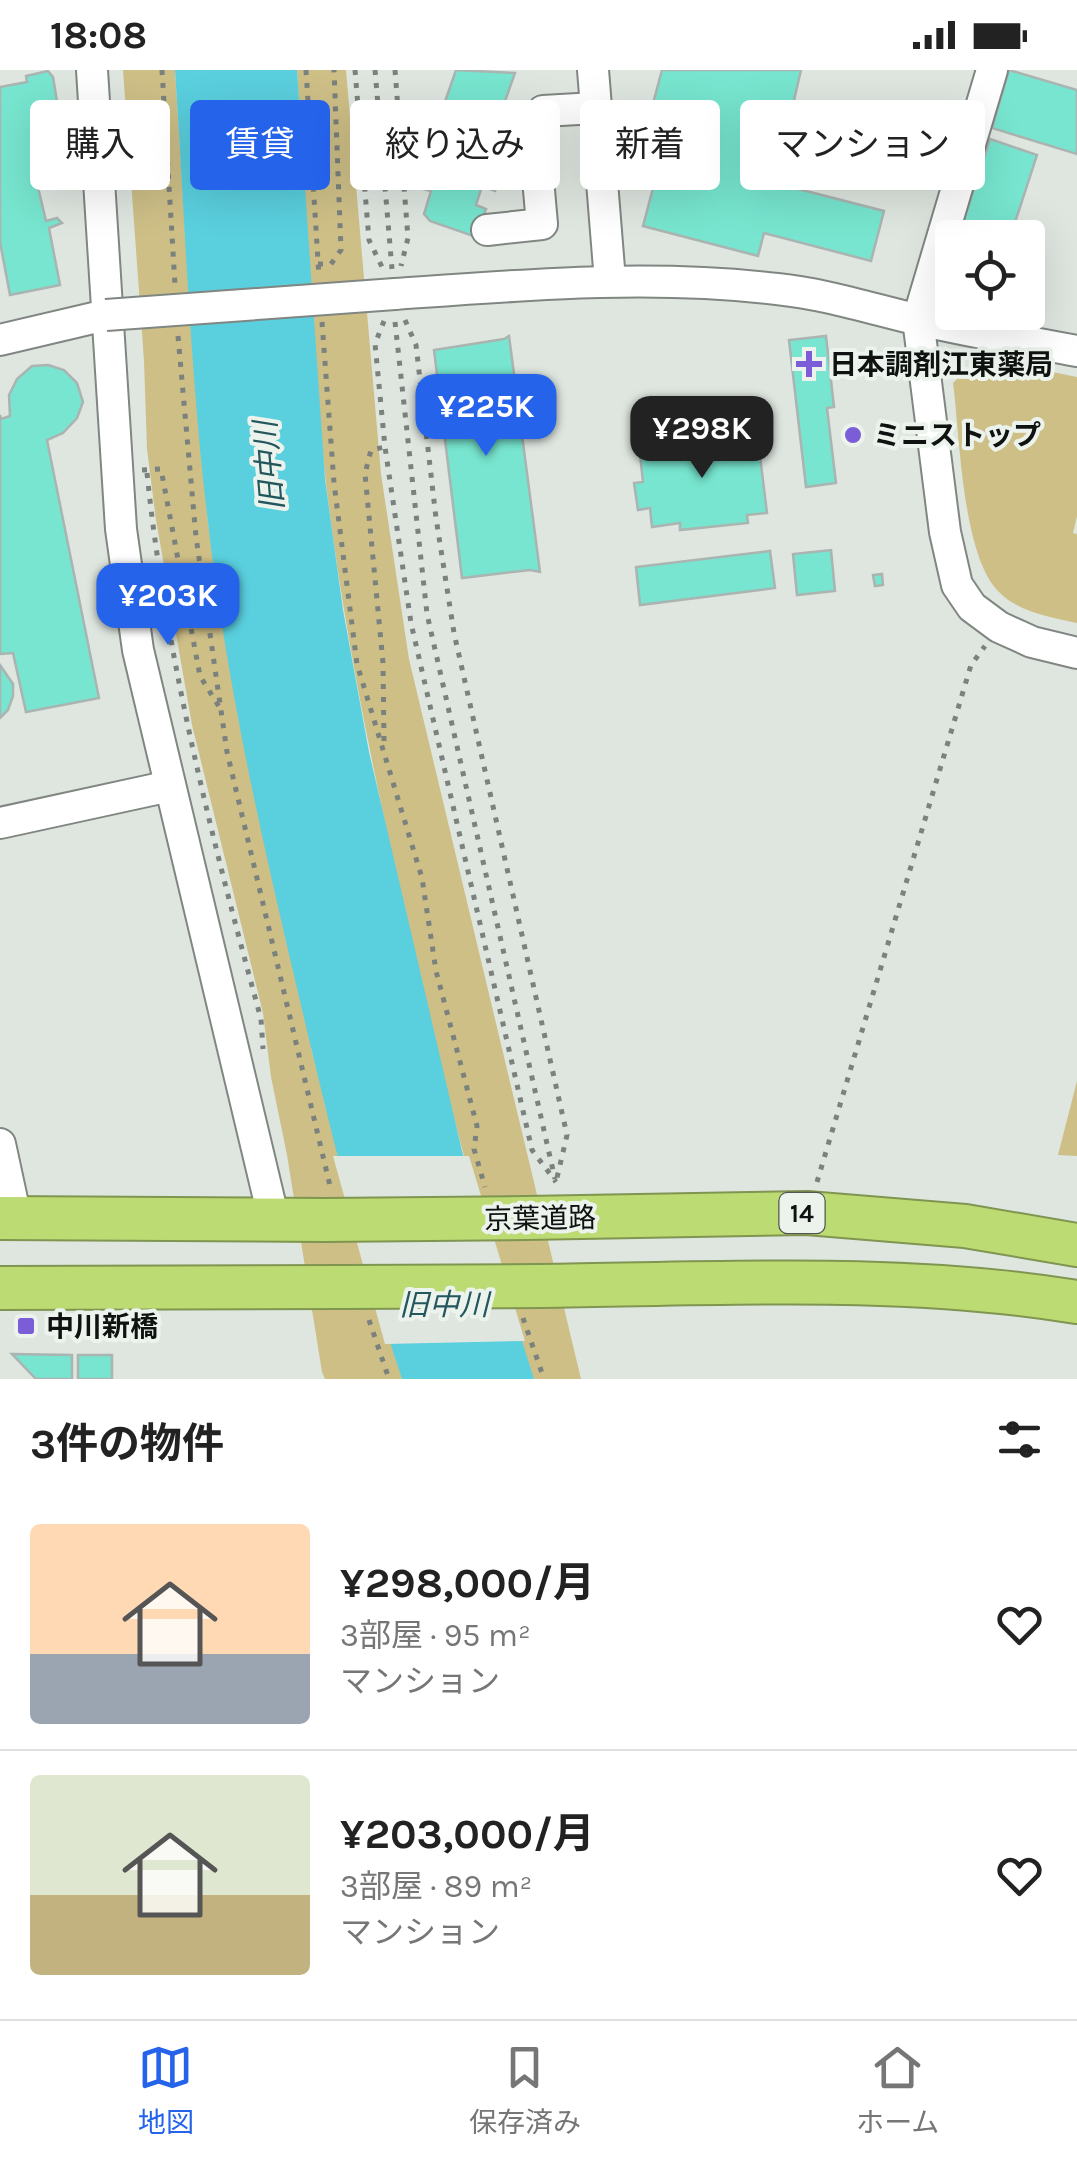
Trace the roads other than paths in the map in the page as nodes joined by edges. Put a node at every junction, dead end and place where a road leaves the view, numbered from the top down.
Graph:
1 (92, 70) edge
2 (592, 70) edge
3 (992, 70) edge
4 (595, 100) edge
5 (580, 109) edge
6 (603, 190) edge
7 (486, 230) dead end
8 (610, 281) junction
9 (106, 315) junction
10 (918, 320) junction
11 (0, 340) edge
12 (1077, 351) edge
13 (1077, 653) edge
14 (170, 786) junction
15 (0, 824) edge
16 (0, 1144) edge
17 (8, 1218) edge
18 (274, 1220) junction
19 (1077, 1245) edge
20 (0, 1288) edge
21 (1077, 1302) edge

1 - 9 street
2 - 4 street
3 - 10 street
5 - 7 street
6 - 8 street
8 - 9 street, bridge
8 - 10 street
9 - 11 street
9 - 14 street
10 - 12 street
10 - 13 street
14 - 15 street
14 - 18 street
16 - 17 street
17 - 18 highway, 京葉道路 / 14
18 - 19 highway, 京葉道路 / 14, bridge
20 - 21 highway, bridge

